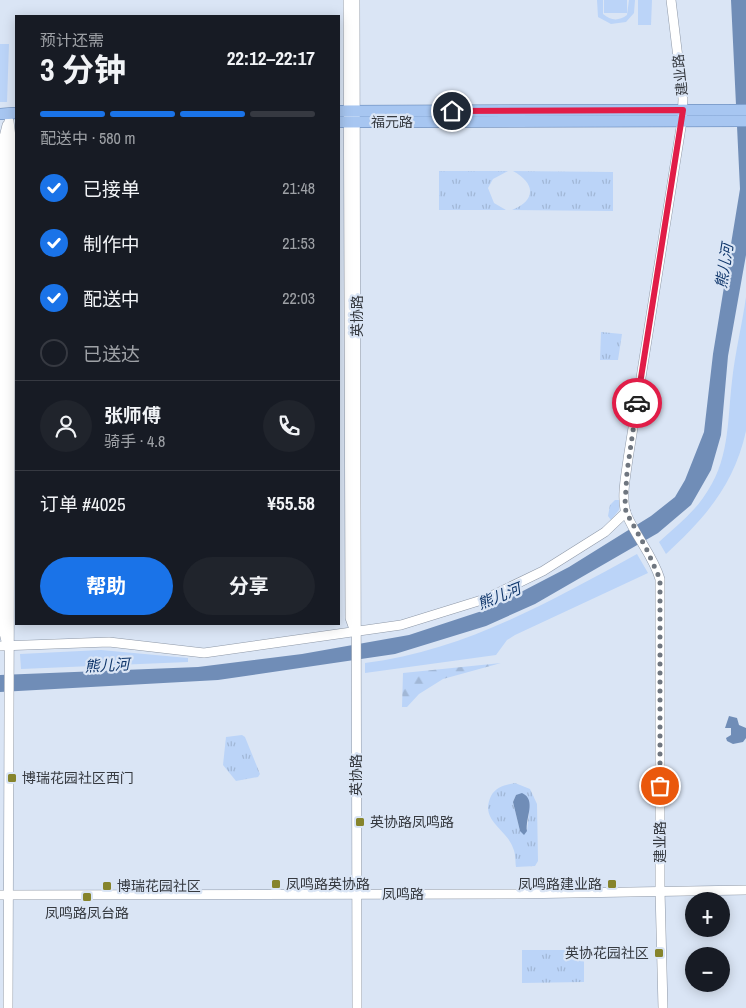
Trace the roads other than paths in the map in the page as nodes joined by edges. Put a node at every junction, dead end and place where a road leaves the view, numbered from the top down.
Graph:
1 (348, 0) edge
2 (355, 0) edge
3 (671, 0) edge
4 (740, 115) edge
5 (348, 116) edge
6 (683, 116) junction
7 (8, 118) edge
8 (340, 292) edge
9 (350, 292) junction
10 (7, 322) edge
11 (626, 512) junction
12 (355, 635) junction
13 (4, 646) edge
14 (660, 890) junction
15 (746, 890) edge
16 (356, 894) junction
17 (4, 895) edge
18 (2, 1008) edge
19 (8, 1008) edge
20 (357, 1008) edge
21 (663, 1008) edge

1 - 5 street, 英协路
2 - 5 street, 英协路
3 - 6 street, 建业路
4 - 6 main road, 福元路
5 - 6 main road, 福元路
5 - 9 street, 英协路
5 - 12 street, 英协路
6 - 11 street, 建业路
7 - 10 street
8 - 9 street
9 - 12 street, 英协路
10 - 13 street
11 - 12 street
11 - 14 street, 建业路
12 - 13 street
12 - 16 street, 英协路
13 - 17 street
14 - 15 street, 凤鸣路
14 - 16 street, 凤鸣路
14 - 21 street, 建业路
16 - 17 street, 凤鸣路
16 - 20 street, 英协路
17 - 18 street
17 - 19 street

